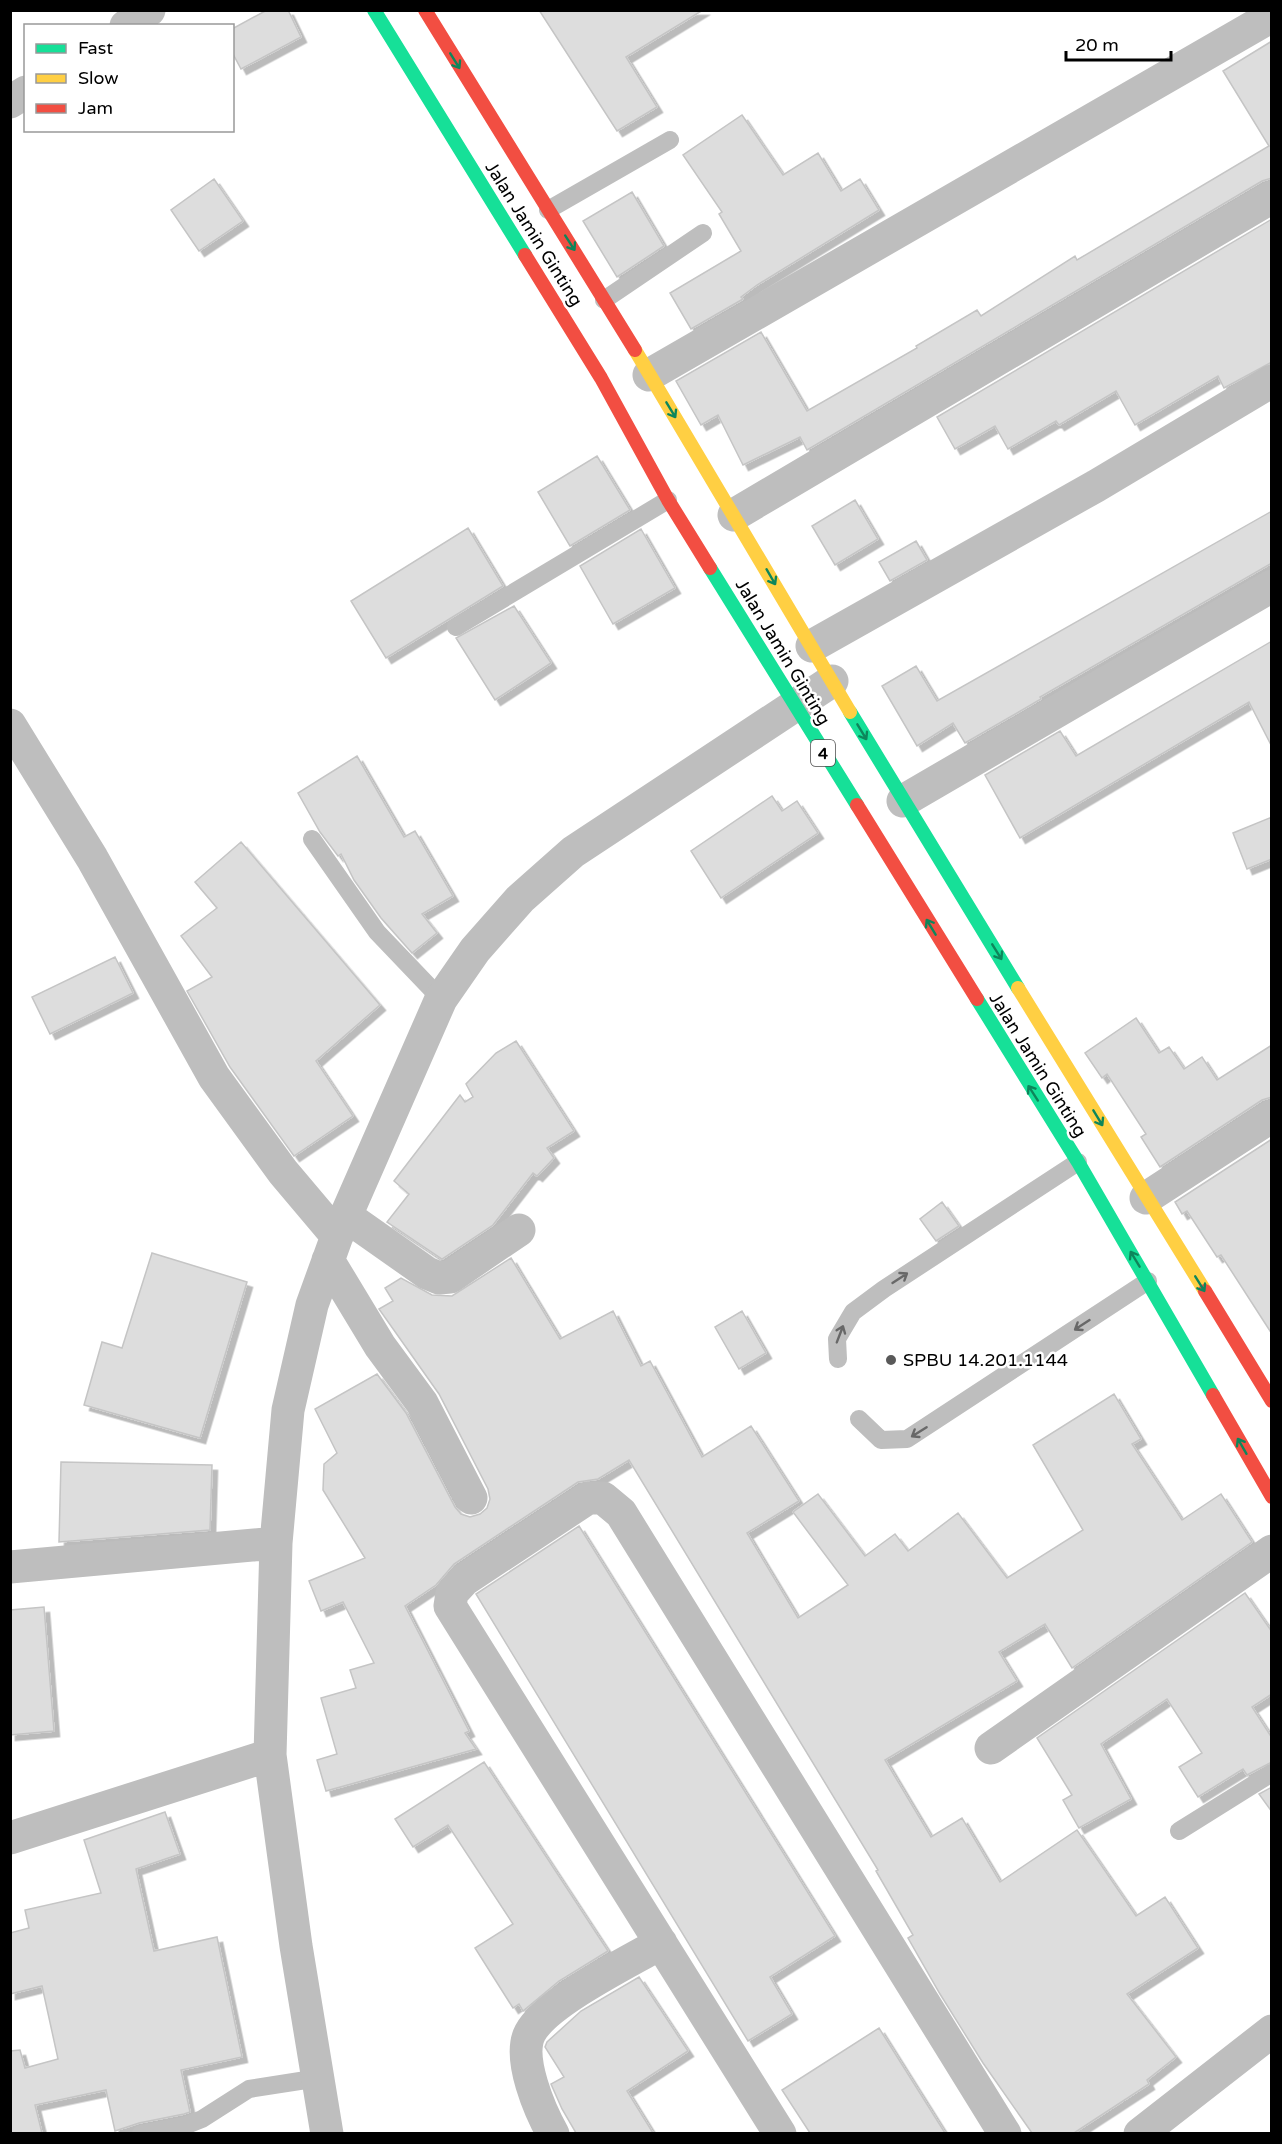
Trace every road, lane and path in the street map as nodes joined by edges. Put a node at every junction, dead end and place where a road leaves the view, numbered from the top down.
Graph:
1 (149, 10) edge
2 (374, 10) edge
3 (425, 10) edge
4 (1272, 16) edge
5 (129, 24) edge
6 (24, 93) edge
7 (10, 102) edge
8 (669, 140) dead end
9 (1272, 197) edge
10 (549, 210) junction
11 (703, 233) dead end
12 (604, 300) junction
13 (650, 375) junction
14 (1272, 381) edge
15 (668, 500) junction
16 (734, 515) junction
17 (1272, 586) edge
18 (456, 627) dead end
19 (806, 649) junction
20 (832, 681) junction
21 (794, 706) junction
22 (10, 725) edge
23 (903, 801) junction
24 (312, 838) dead end
25 (441, 999) junction
26 (1272, 1116) edge
27 (1078, 1162) junction
28 (1146, 1197) junction
29 (519, 1230) dead end
30 (337, 1238) junction
31 (1148, 1281) junction
32 (837, 1359) dead end
33 (1269, 1390) edge
34 (859, 1419) dead end
35 (1272, 1497) edge
36 (471, 1498) dead end
37 (276, 1543) junction
38 (1272, 1551) edge
39 (10, 1567) edge
40 (991, 1748) dead end
41 (270, 1755) junction
42 (1272, 1773) edge
43 (1179, 1831) dead end
44 (10, 1838) edge
45 (661, 1943) junction
46 (1272, 2031) edge
47 (319, 2078) junction
48 (141, 2133) edge
49 (327, 2133) edge
50 (553, 2133) edge
51 (780, 2133) edge
52 (1005, 2133) edge
53 (1140, 2133) edge

1 - 5 street
2 - 15 highway, Jalan Jamin Ginting / 4
3 -> 10 highway, Jalan Jamin Ginting
4 - 13 street
6 - 7 street
8 - 10 lane
9 - 16 street
10 -> 12 highway, Jalan Jamin Ginting
11 - 12 lane
12 - 13 highway, Jalan Jamin Ginting
13 -> 16 highway, Jalan Jamin Ginting
14 - 19 street
15 - 18 lane
15 - 21 highway, Jalan Jamin Ginting / 4
16 -> 19 highway, Jalan Jamin Ginting
17 - 23 street
19 - 20 highway, Jalan Jamin Ginting
20 - 21 street
20 -> 23 highway, Jalan Jamin Ginting
21 - 25 street
27 -> 21 highway, Jalan Jamin Ginting / 4
22 - 30 street
23 -> 28 highway, Jalan Jamin Ginting
24 - 25 lane
25 - 30 street
26 - 28 street
31 -> 27 highway, Jalan Jamin Ginting / 4
32 -> 27 lane
28 -> 33 highway, Jalan Jamin Ginting
29 - 30 street
30 - 36 street
30 - 37 street
31 -> 34 lane
35 -> 31 highway, Jalan Jamin Ginting / 4
37 - 39 street
37 - 41 street
38 - 40 street
41 - 44 street
41 - 47 street
42 - 43 lane
45 - 50 street
45 - 51 street
45 - 52 street
46 - 53 street
47 - 48 lane
47 - 49 street

